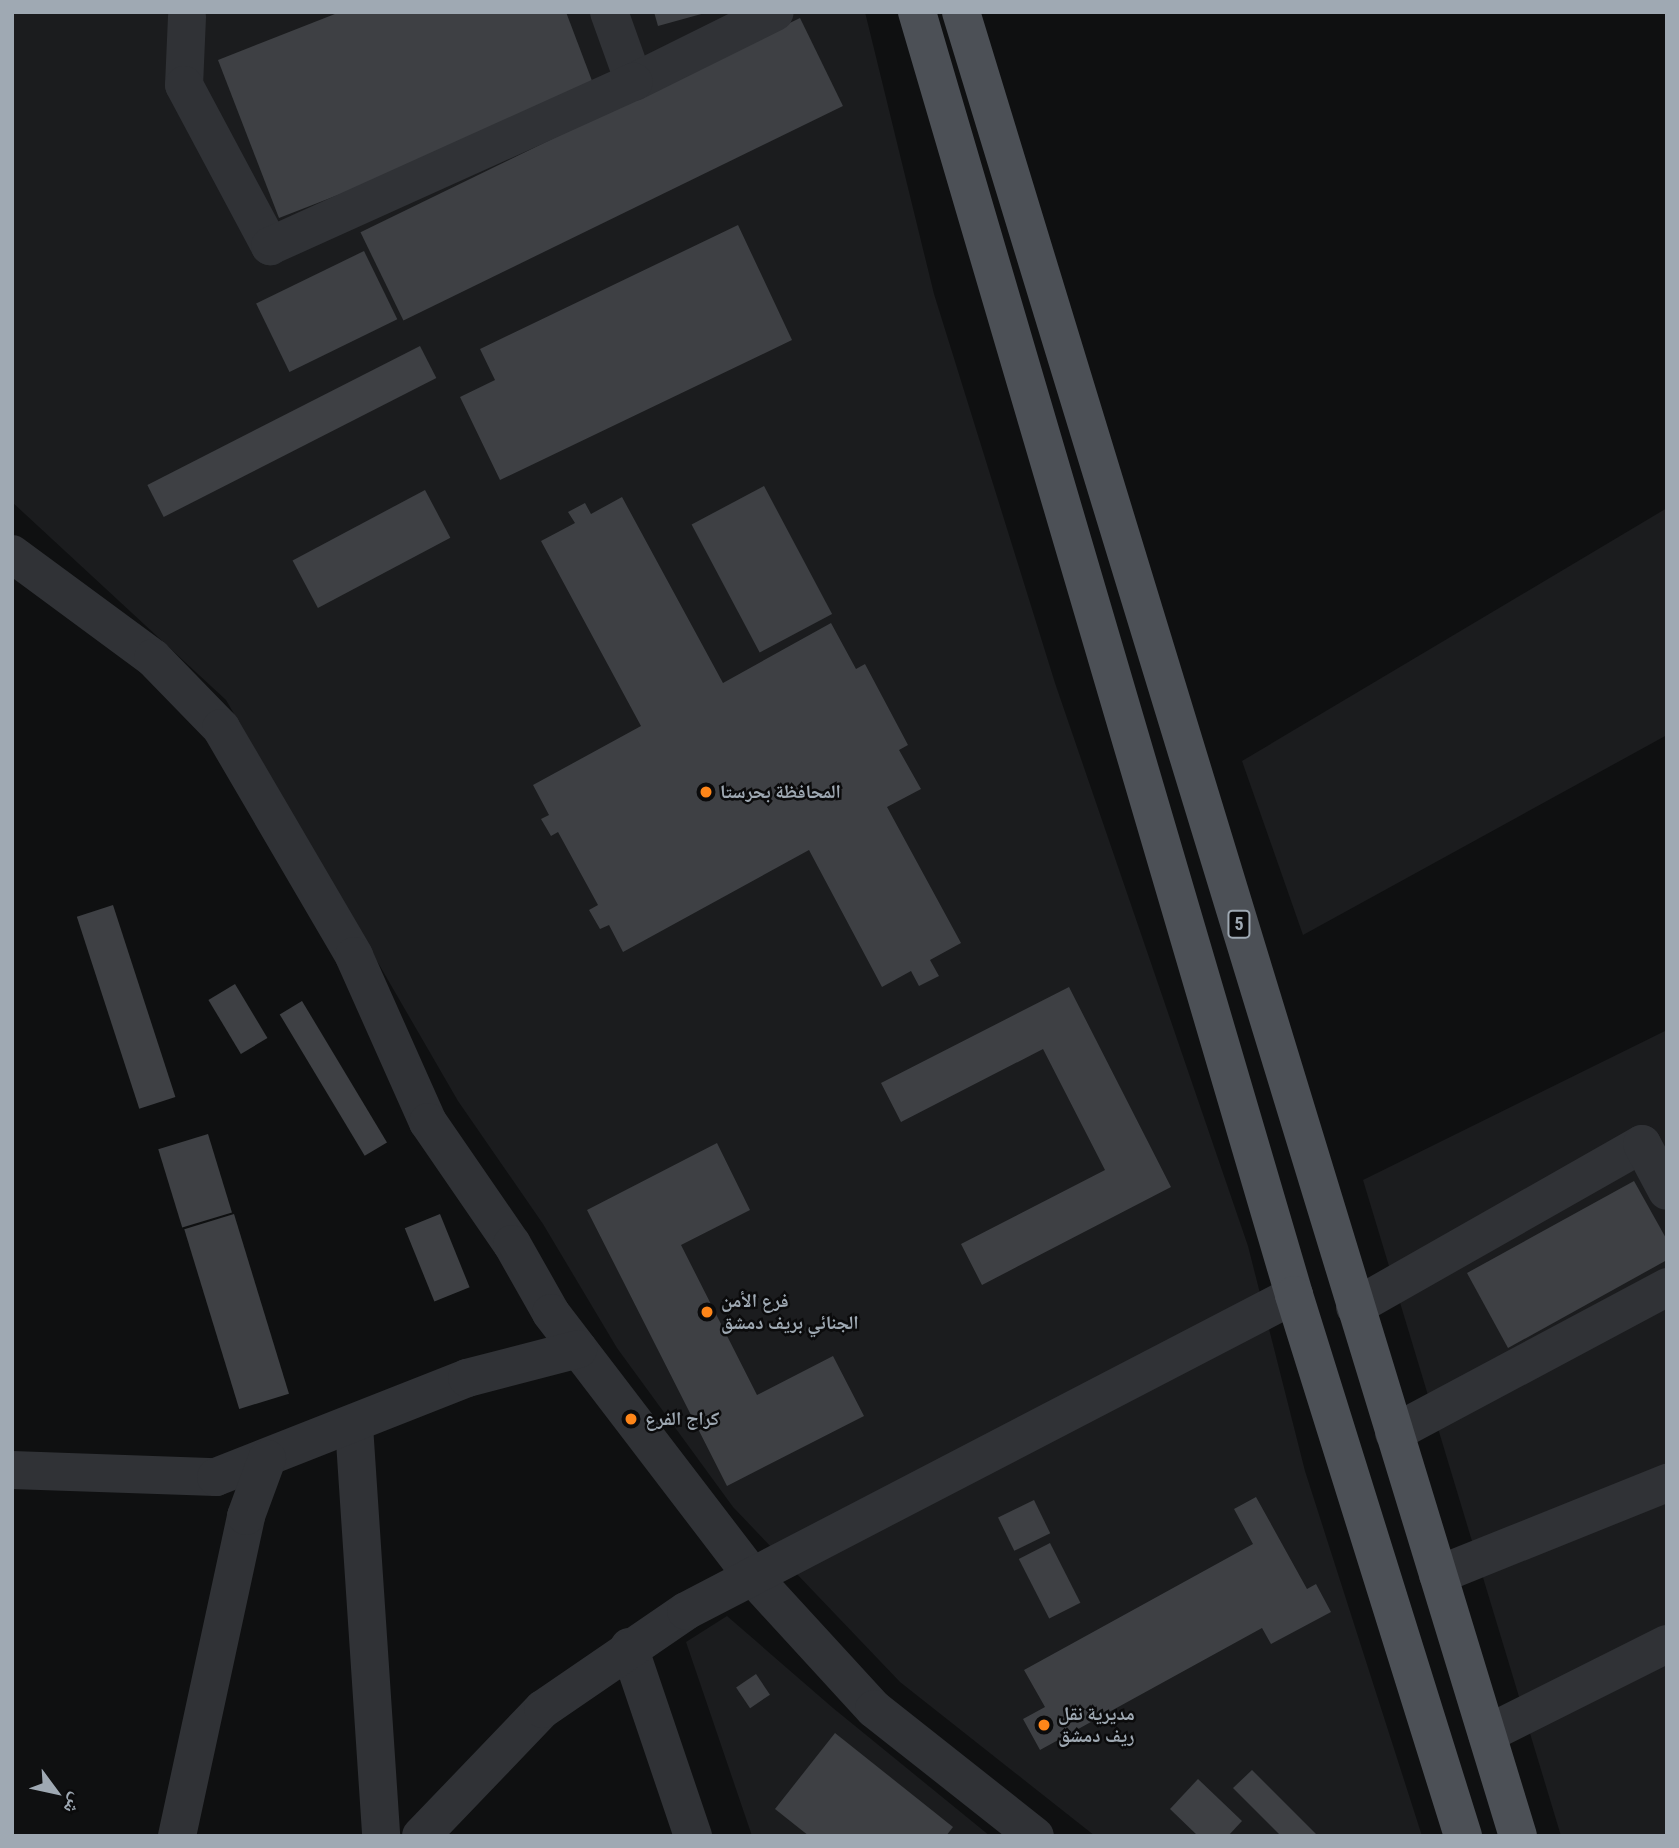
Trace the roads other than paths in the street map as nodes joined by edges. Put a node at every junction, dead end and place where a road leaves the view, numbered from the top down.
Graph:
1 (609, 12) edge
2 (775, 12) edge
3 (917, 12) edge
4 (961, 12) edge
5 (187, 14) edge
6 (634, 82) junction
7 (12, 554) edge
8 (1667, 1191) edge
9 (1667, 1287) edge
10 (1294, 1295) junction
11 (1355, 1307) junction
12 (578, 1349) junction
13 (354, 1426) junction
14 (1394, 1433) junction
15 (267, 1459) junction
16 (12, 1470) edge
17 (1667, 1483) edge
18 (1438, 1574) junction
19 (752, 1576) junction
20 (1667, 1644) edge
21 (629, 1647) junction
22 (1487, 1734) junction
23 (177, 1836) edge
24 (381, 1836) edge
25 (421, 1836) edge
26 (693, 1836) edge
27 (1035, 1836) edge
28 (1463, 1836) edge
29 (1518, 1836) edge

1 - 6 street
2 - 6 street
3 - 10 main road
4 - 11 main road, 5
5 - 6 street
7 - 12 street
8 - 11 street
9 - 14 street
10 - 19 street
10 - 28 main road
11 - 14 main road, 5
12 - 13 street
12 - 19 street
13 - 15 street
13 - 24 street
14 - 18 main road, 5
15 - 16 street
15 - 23 street
17 - 18 street
18 - 22 main road, 5
19 - 21 street
19 - 27 street
20 - 22 street
21 - 25 street
21 - 26 street
22 - 29 main road, 5

